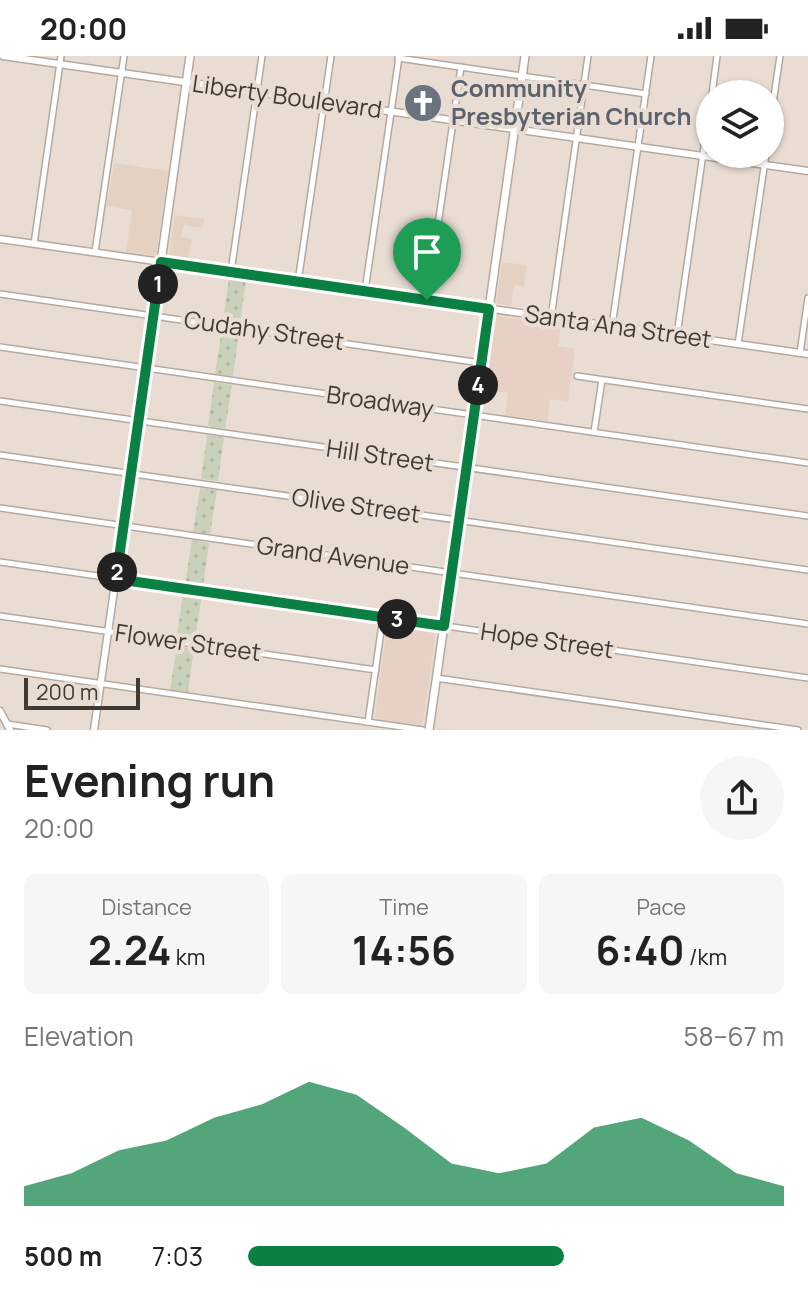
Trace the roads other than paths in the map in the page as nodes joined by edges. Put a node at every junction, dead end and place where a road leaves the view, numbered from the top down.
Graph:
1 (3, 56) edge
2 (124, 56) edge
3 (190, 56) edge
4 (262, 56) edge
5 (331, 56) edge
6 (525, 56) edge
7 (588, 56) edge
8 (651, 56) edge
9 (717, 56) edge
10 (780, 56) edge
11 (398, 57) edge
12 (61, 60) edge
13 (461, 67) junction
14 (121, 73) junction
15 (522, 75) junction
16 (714, 80) edge
17 (776, 80) edge
18 (187, 82) junction
19 (584, 85) junction
20 (257, 92) junction
21 (646, 94) junction
22 (324, 102) junction
23 (391, 111) junction
24 (453, 121) junction
25 (515, 130) junction
26 (576, 138) junction
27 (638, 147) junction
28 (696, 155) edge
29 (701, 168) edge
30 (764, 168) edge
31 (784, 168) edge
32 (808, 171) edge
33 (0, 239) edge
34 (34, 244) junction
35 (95, 252) junction
36 (161, 262) junction
37 (231, 272) junction
38 (298, 282) junction
39 (365, 291) junction
40 (0, 294) edge
41 (808, 298) edge
42 (427, 300) junction
43 (489, 309) junction
44 (154, 316) junction
45 (551, 318) junction
46 (612, 326) junction
47 (677, 335) junction
48 (738, 344) junction
49 (0, 347) edge
50 (804, 354) edge
51 (481, 363) junction
52 (146, 368) junction
53 (577, 376) dead end
54 (602, 380) junction
55 (0, 401) edge
56 (808, 409) edge
57 (474, 415) junction
58 (139, 421) junction
59 (594, 432) junction
60 (0, 455) edge
61 (808, 463) edge
62 (466, 468) junction
63 (131, 473) junction
64 (0, 508) edge
65 (808, 516) edge
66 (459, 520) junction
67 (124, 526) junction
68 (0, 562) edge
69 (808, 570) edge
70 (451, 573) junction
71 (116, 579) junction
72 (0, 616) edge
73 (383, 617) junction
74 (808, 624) edge
75 (444, 626) junction
76 (109, 631) junction
77 (0, 669) edge
78 (376, 670) junction
79 (436, 678) junction
80 (808, 678) edge
81 (101, 684) junction
82 (0, 711) edge
83 (368, 722) junction
84 (8, 727) edge
85 (47, 730) edge
86 (94, 730) edge
87 (426, 730) edge
88 (798, 730) edge

1 - 12 street, Liberty Boulevard
2 - 14 street
3 - 18 main road
4 - 20 street
5 - 22 street
6 - 15 main road
7 - 19 street
8 - 21 street
9 - 16 street
10 - 17 street
11 - 13 street
11 - 23 street
12 - 14 street, Liberty Boulevard
12 - 34 street
13 - 15 street
13 - 24 street
14 - 18 street, Liberty Boulevard
14 - 35 street
15 - 19 street
15 - 25 main road
18 - 20 street, Liberty Boulevard
18 - 36 main road
19 - 21 street
19 - 26 street
20 - 22 street, Liberty Boulevard
20 - 37 street
21 - 27 street
22 - 23 street, Liberty Boulevard
22 - 38 street
23 - 24 street, Liberty Boulevard
23 - 39 street
24 - 25 street, Liberty Boulevard
24 - 42 street
25 - 26 street, Liberty Boulevard
25 - 43 main road
26 - 27 street, Liberty Boulevard
26 - 45 street
27 - 28 street, Liberty Boulevard
27 - 46 street
29 - 47 street
30 - 48 street
31 - 32 street, Liberty Boulevard
33 - 34 street, Santa Ana Street
34 - 35 street, Santa Ana Street
35 - 36 street, Santa Ana Street
36 - 37 street, Santa Ana Street
36 - 44 street
37 - 38 street, Santa Ana Street
38 - 39 street, Santa Ana Street
39 - 42 street, Santa Ana Street
40 - 44 street, Cudahy Street
41 - 50 street
42 - 43 street, Santa Ana Street
43 - 45 street, Santa Ana Street
43 - 51 main road
44 - 51 street, Cudahy Street
44 - 52 street
45 - 46 street, Santa Ana Street
46 - 47 street, Santa Ana Street
47 - 48 street, Santa Ana Street
48 - 50 street, Santa Ana Street
49 - 52 street, Broadway
51 - 57 main road
52 - 57 street, Broadway
52 - 58 street
53 - 54 street
54 - 56 street
54 - 59 street
55 - 58 street, Hill Street
57 - 59 street, Broadway
57 - 62 main road
58 - 62 street, Hill Street
58 - 63 street
59 - 61 street, Broadway
60 - 63 street, Olive Street
62 - 65 street, Hill Street
62 - 66 main road
63 - 66 street, Olive Street
63 - 67 street
64 - 67 street, Grand Avenue
66 - 69 street, Olive Street
66 - 70 main road
67 - 70 street, Grand Avenue
67 - 71 street
68 - 71 street, Hope Street
70 - 74 street, Grand Avenue
70 - 75 main road
71 - 73 street, Hope Street
71 - 76 street
72 - 76 street, Flower Street
73 - 75 street, Hope Street
73 - 78 street
75 - 79 main road
75 - 80 street, Hope Street
76 - 78 street, Flower Street
76 - 81 street
77 - 81 street
78 - 83 street
79 - 87 main road
79 - 88 street
81 - 83 street
81 - 86 street
82 - 84 street
83 - 87 street
84 - 85 street

